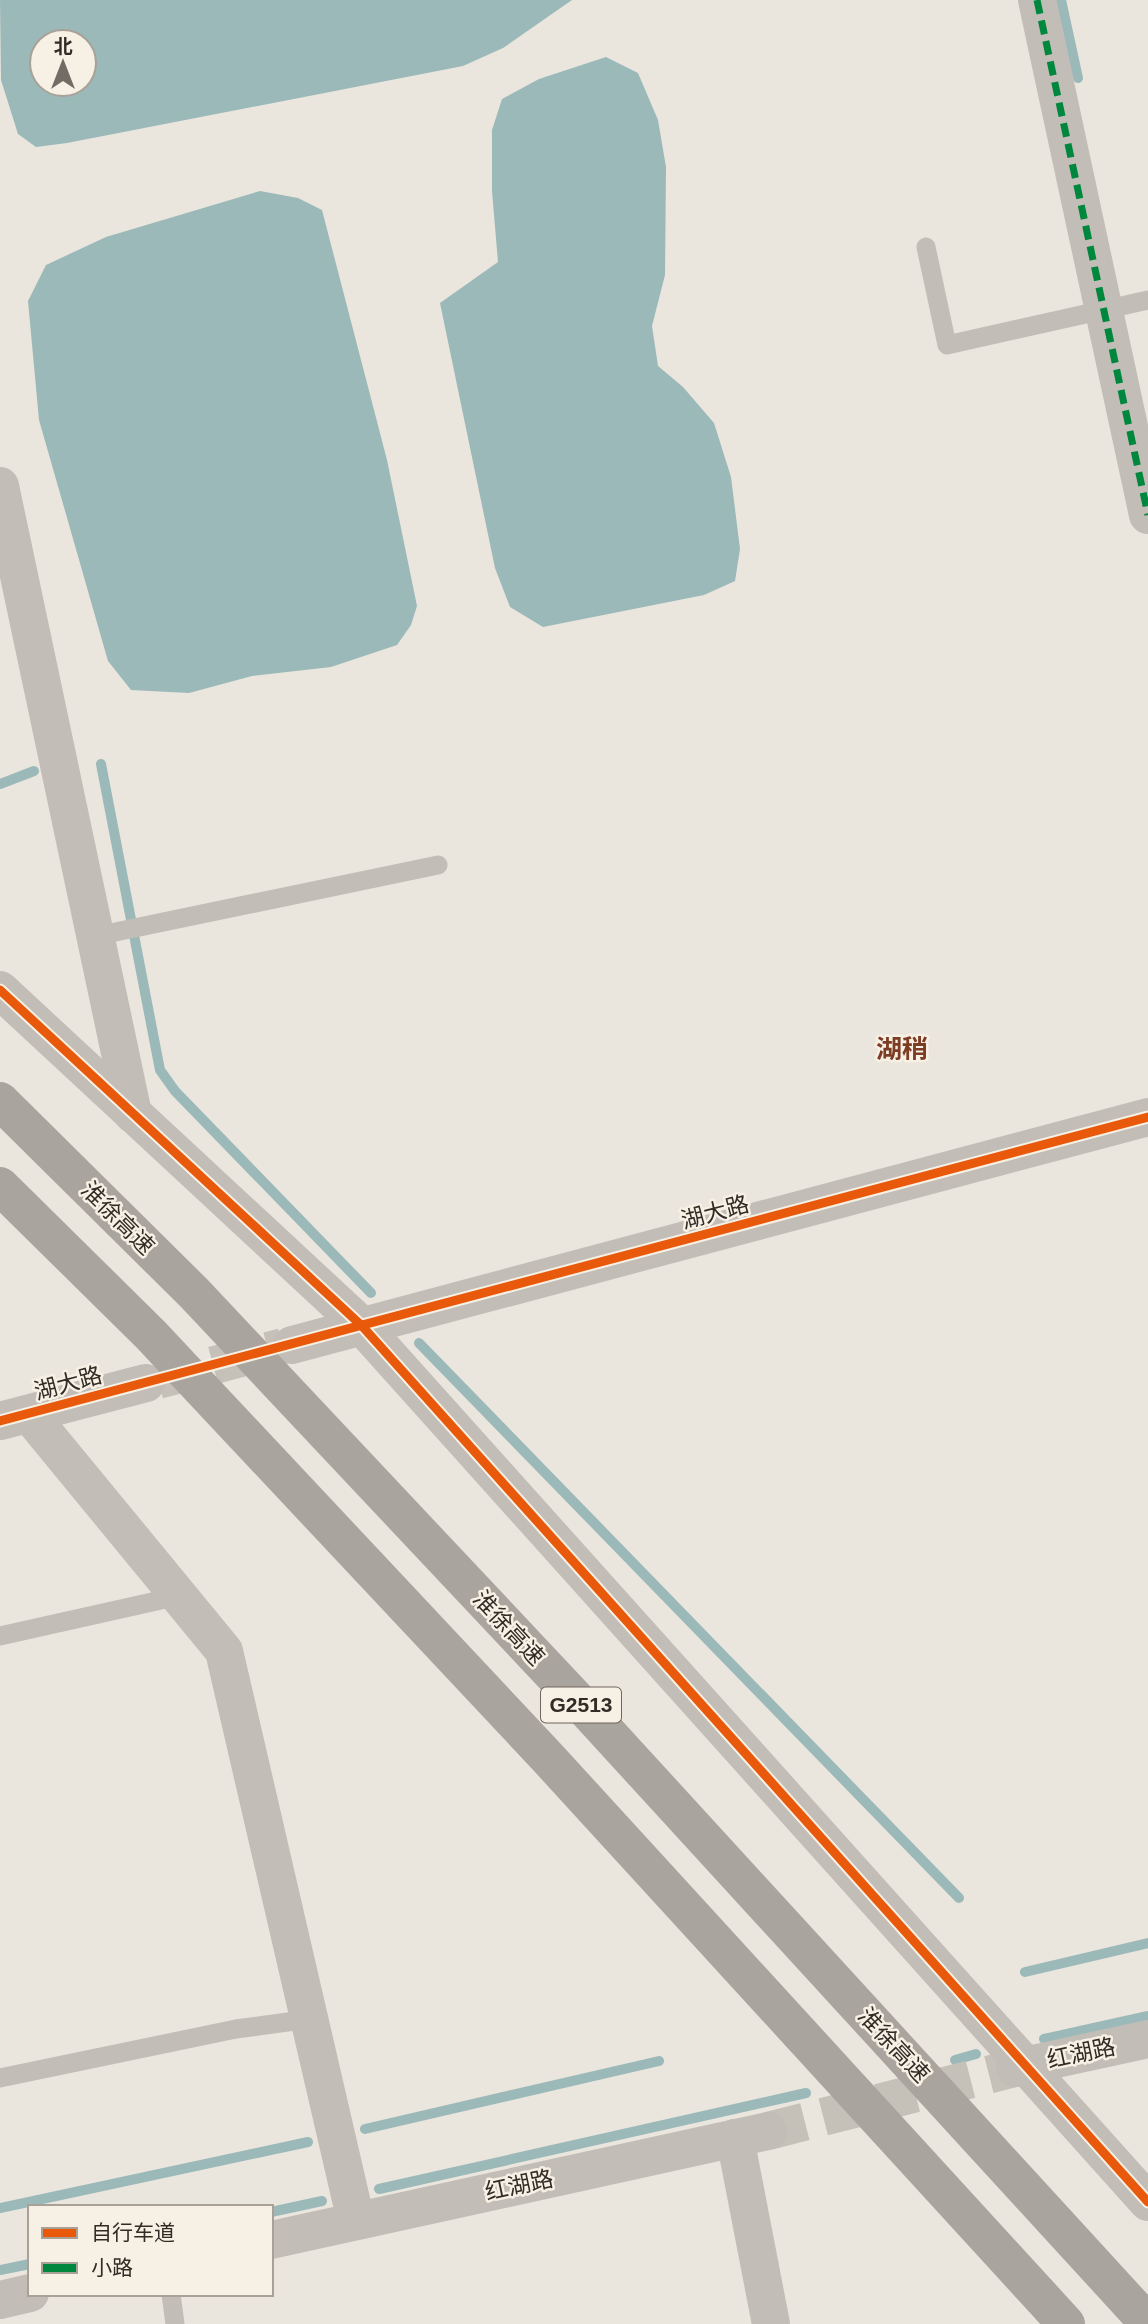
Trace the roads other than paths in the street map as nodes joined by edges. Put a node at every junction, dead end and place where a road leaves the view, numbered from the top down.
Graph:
1 (1037, 0) edge
2 (926, 247) dead end
3 (1148, 300) edge
4 (1104, 310) junction
5 (0, 486) edge
6 (1148, 515) edge
7 (438, 865) dead end
8 (96, 936) junction
9 (0, 990) edge
10 (0, 1101) edge
11 (133, 1114) junction
12 (1148, 1117) edge
13 (0, 1186) edge
14 (362, 1326) junction
15 (292, 1345) tunnel mouth
16 (146, 1383) tunnel mouth
17 (14, 1417) edge
18 (179, 1596) junction
19 (0, 1636) edge
20 (310, 2019) junction
21 (1148, 2039) edge
22 (1020, 2067) junction
23 (0, 2078) edge
24 (1148, 2202) edge
25 (356, 2221) junction
26 (273, 2240) edge
27 (28, 2293) edge
28 (171, 2296) edge
29 (0, 2300) edge
30 (1148, 2323) edge
31 (175, 2324) edge
32 (771, 2324) edge
33 (1066, 2324) edge

1 - 4 street
2 - 4 lane
3 - 4 lane
4 - 6 street
5 - 8 street
7 - 8 lane
8 - 11 street
9 - 11 street
10 - 30 highway, 淮徐高速 / G2513
11 - 14 street
12 - 14 street, 湖大路
13 - 33 highway, G2513
14 - 15 street, 湖大路
14 - 22 street
16 - 17 street, 湖大路
17 - 18 street
18 - 19 lane
18 - 20 street
20 - 23 lane
20 - 25 street
21 - 22 street, 红湖路
22 - 24 street
25 - 26 street, 红湖路
25 - 32 street, 红湖路
27 - 29 street
28 - 31 lane

